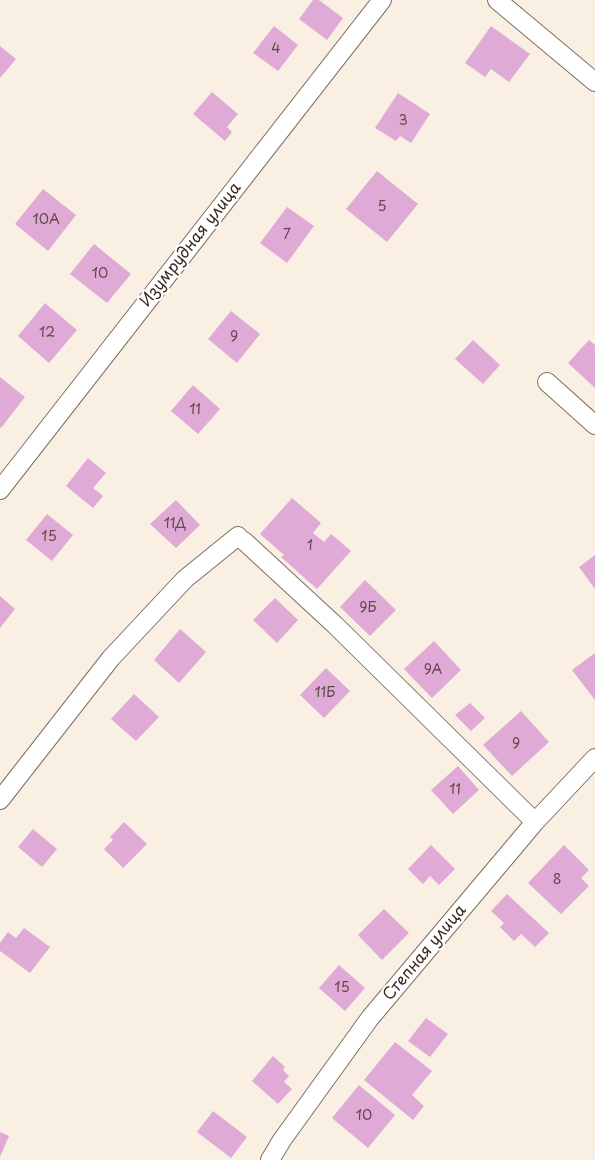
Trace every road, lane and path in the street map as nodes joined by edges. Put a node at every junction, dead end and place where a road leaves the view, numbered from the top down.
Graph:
1 (382, 0) edge
2 (497, 0) edge
3 (595, 82) edge
4 (547, 382) dead end
5 (595, 425) edge
6 (0, 490) edge
7 (595, 758) edge
8 (0, 800) edge
9 (535, 822) junction
10 (270, 1160) edge

1 - 6 street, Изумрудная улица
2 - 3 street
4 - 5 street
7 - 9 street, Степная улица
8 - 9 street
9 - 10 street, Степная улица

